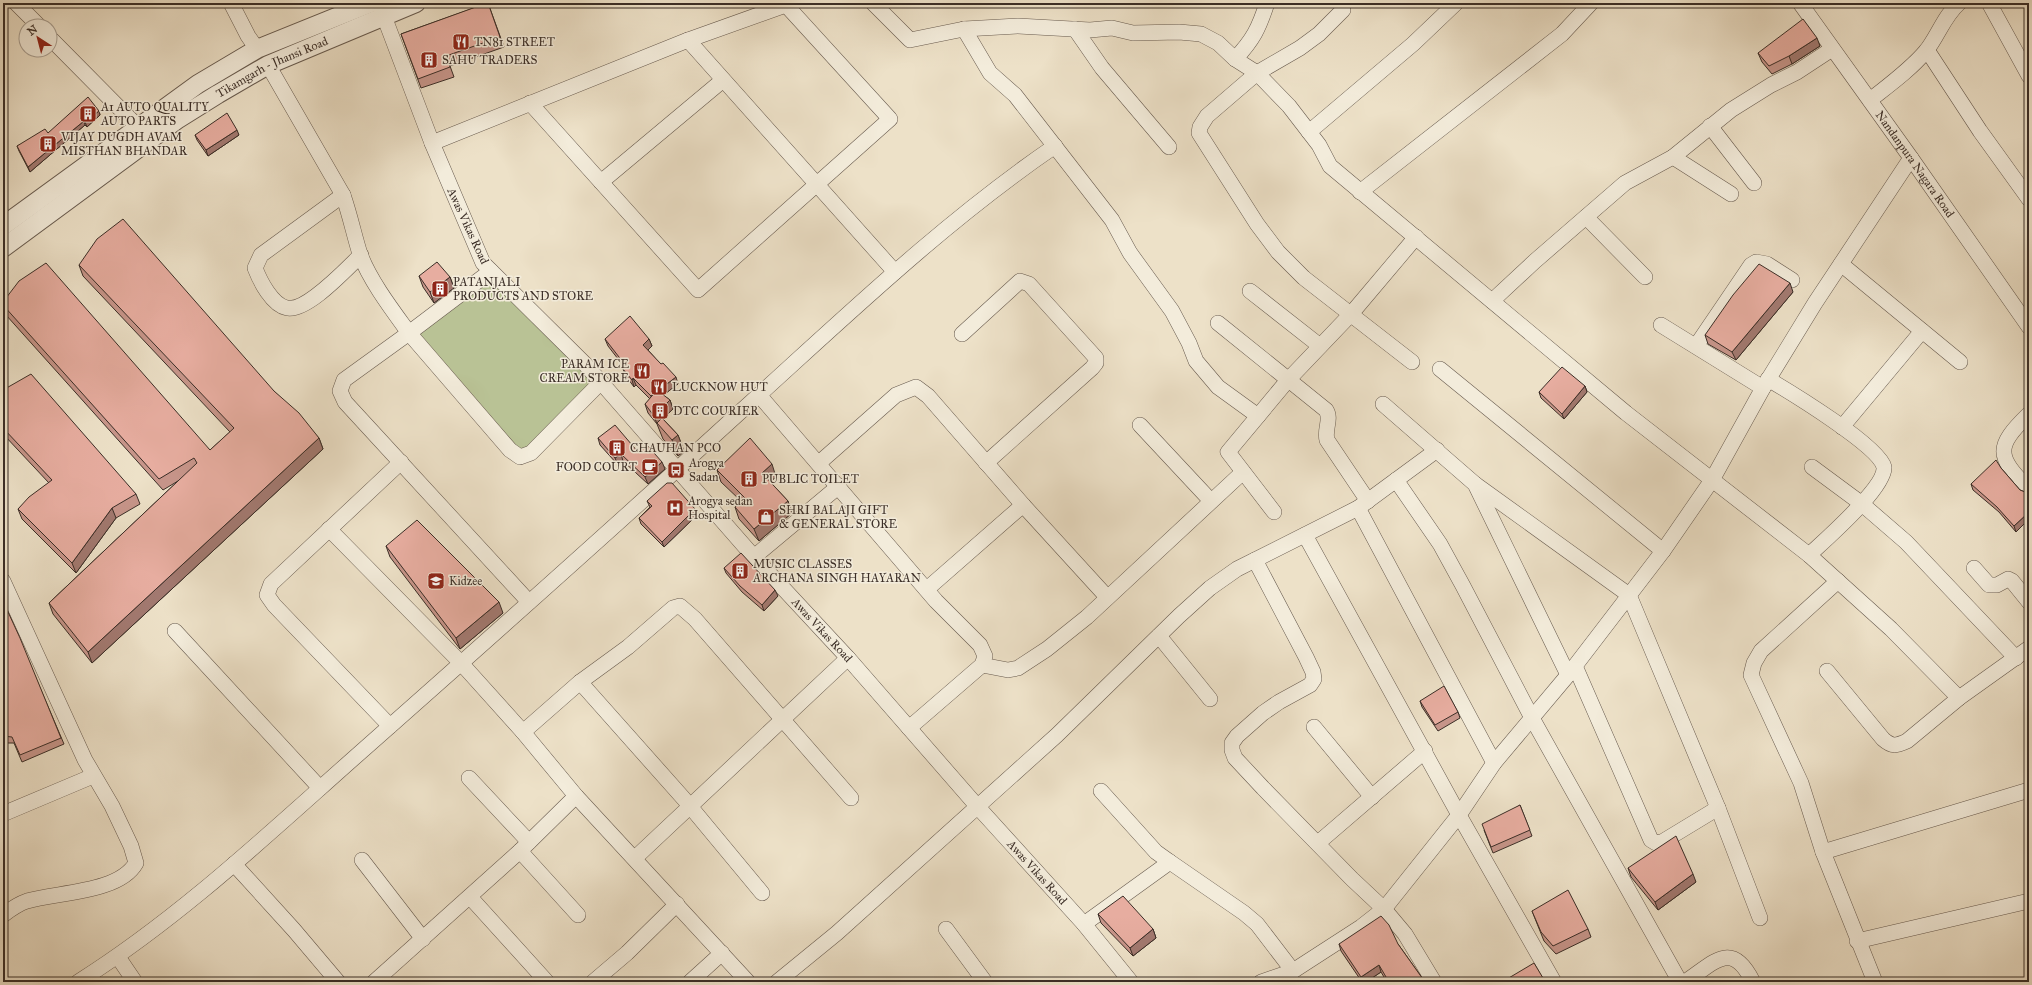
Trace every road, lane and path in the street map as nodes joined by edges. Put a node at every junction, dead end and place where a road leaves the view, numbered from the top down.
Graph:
1 (16, 3) edge
2 (231, 3) edge
3 (371, 3) edge
4 (416, 3) edge
5 (873, 3) edge
6 (1267, 3) edge
7 (1456, 3) edge
8 (1591, 3) edge
9 (1800, 3) edge
10 (1959, 3) edge
11 (1989, 3) edge
12 (382, 10) edge
13 (1343, 10) dead end
14 (30, 18) edge
15 (964, 29) junction
16 (1075, 29) junction
17 (688, 40) junction
18 (58, 46) edge
19 (1832, 48) junction
20 (258, 49) junction
21 (1927, 50) junction
22 (1235, 59) junction
23 (268, 65) junction
24 (1257, 73) junction
25 (2029, 76) edge
26 (723, 80) junction
27 (1870, 100) junction
28 (530, 103) junction
29 (1710, 126) junction
30 (1309, 132) junction
31 (144, 133) junction
32 (432, 143) junction
33 (1055, 146) junction
34 (1169, 147) dead end
35 (1673, 157) junction
36 (1912, 158) junction
37 (601, 182) junction
38 (1754, 183) dead end
39 (817, 185) junction
40 (1360, 192) junction
41 (1731, 194) dead end
42 (343, 195) junction
43 (2029, 199) edge
44 (1586, 217) junction
45 (3, 226) edge
46 (1416, 237) junction
47 (3, 248) edge
48 (361, 255) junction
49 (1840, 264) junction
50 (491, 271) junction
51 (895, 272) junction
52 (1645, 277) dead end
53 (1792, 280) dead end
54 (1250, 291) dead end
55 (1492, 301) junction
56 (2024, 309) edge
57 (1351, 314) junction
58 (1218, 323) dead end
59 (1661, 325) dead end
60 (2029, 327) edge
61 (1922, 331) junction
62 (409, 333) junction
63 (962, 334) dead end
64 (1320, 346) junction
65 (1696, 346) junction
66 (1412, 362) dead end
67 (1960, 362) dead end
68 (1440, 369) dead end
69 (1288, 380) junction
70 (601, 382) junction
71 (1766, 384) junction
72 (759, 396) junction
73 (1383, 404) dead end
74 (2029, 414) edge
75 (1258, 416) junction
76 (1140, 425) dead end
77 (1842, 427) junction
78 (1436, 450) junction
79 (400, 462) junction
80 (986, 463) junction
81 (819, 464) junction
82 (1812, 467) dead end
83 (676, 470) junction
84 (1243, 472) junction
85 (1396, 480) junction
86 (1712, 480) junction
87 (1475, 484) junction
88 (839, 486) junction
89 (2029, 489) edge
90 (1211, 501) junction
91 (1862, 504) junction
92 (1023, 505) junction
93 (1363, 505) junction
94 (1274, 512) dead end
95 (329, 529) junction
96 (1306, 535) junction
97 (1663, 551) junction
98 (1809, 555) junction
99 (754, 557) junction
100 (1255, 560) junction
101 (1974, 568) dead end
102 (3, 581) edge
103 (1838, 581) junction
104 (927, 589) junction
105 (1629, 595) junction
106 (1107, 597) junction
107 (529, 602) junction
108 (2029, 602) edge
109 (175, 631) dead end
110 (1159, 636) junction
111 (2029, 648) edge
112 (848, 658) junction
113 (2016, 658) junction
114 (461, 663) junction
115 (982, 665) junction
116 (1571, 671) junction
117 (1827, 671) dead end
118 (580, 682) junction
119 (1959, 698) junction
120 (1210, 699) dead end
121 (1532, 718) junction
122 (783, 720) junction
123 (390, 726) junction
124 (1314, 727) dead end
125 (909, 728) junction
126 (523, 732) junction
127 (1425, 751) junction
128 (1494, 763) junction
129 (93, 776) junction
130 (470, 778) dead end
131 (320, 788) junction
132 (2029, 790) edge
133 (1101, 792) dead end
134 (576, 796) junction
135 (1372, 797) junction
136 (851, 798) dead end
137 (977, 806) junction
138 (690, 807) junction
139 (1718, 808) junction
140 (3, 814) edge
141 (1459, 815) junction
142 (1318, 843) junction
143 (524, 846) junction
144 (1822, 852) junction
145 (635, 858) junction
146 (362, 860) dead end
147 (1170, 862) junction
148 (234, 864) junction
149 (762, 893) dead end
150 (470, 897) junction
151 (2029, 900) edge
152 (678, 904) junction
153 (1384, 909) junction
154 (3, 915) edge
155 (578, 915) dead end
156 (1760, 918) dead end
157 (1084, 924) junction
158 (946, 929) dead end
159 (423, 939) junction
160 (1857, 941) junction
161 (722, 953) junction
162 (118, 957) junction
163 (1293, 971) junction
164 (78, 982) edge
165 (135, 982) edge
166 (338, 982) edge
167 (374, 982) edge
168 (547, 982) edge
169 (593, 982) edge
170 (690, 982) edge
171 (748, 982) edge
172 (777, 982) edge
173 (985, 982) edge
174 (1131, 982) edge
175 (1261, 982) edge
176 (1434, 982) edge
177 (1554, 982) edge
178 (1680, 982) edge
179 (1685, 982) edge
180 (1753, 982) edge
181 (1875, 982) edge

1 - 14 street
2 - 20 street
3 - 20 street
4 - 12 street, Tikamgarh - Jhansi Road
5 - 15 street
6 - 22 street
7 - 30 street
8 - 40 street
9 - 19 street, Nandanpura Nagara Road
10 - 21 street
11 - 25 street
12 - 23 street, Tikamgarh - Jhansi Road
12 - 32 street, Awas Vikas Road
13 - 24 street
15 - 16 street
15 - 33 street
16 - 22 street
16 - 34 street
17 - 26 street
17 - 28 street
17 - 39 street
18 - 31 street
19 - 27 street, Nandanpura Nagara Road
19 - 29 street
20 - 31 street
21 - 27 street
21 - 43 street
22 - 24 street
23 - 31 street, Tikamgarh - Jhansi Road
23 - 42 street
24 - 30 street
24 - 57 street
26 - 37 street
26 - 39 street
27 - 36 street, Nandanpura Nagara Road
28 - 32 street
28 - 37 street
29 - 35 street
29 - 38 street
30 - 40 street
31 - 45 street
31 - 47 street, Tikamgarh - Jhansi Road
32 - 50 street, Awas Vikas Road
33 - 51 street
33 - 75 street
35 - 41 street
35 - 44 street
36 - 49 street
36 - 56 street, Nandanpura Nagara Road
37 - 39 street
39 - 51 street
40 - 46 street
42 - 48 street
42 - 48 street
44 - 52 street
44 - 55 street
46 - 55 street
46 - 57 street
48 - 62 street
49 - 61 street
49 - 71 street
50 - 62 street
50 - 70 street, Awas Vikas Road
51 - 72 street
53 - 65 street
54 - 64 street
55 - 86 street
56 - 60 street, Nandanpura Nagara Road
57 - 64 street
57 - 66 street
58 - 69 street
59 - 65 street
61 - 67 street
61 - 77 street
62 - 70 street
62 - 79 street
63 - 80 street
64 - 69 street
65 - 71 street
68 - 97 street
69 - 75 street
69 - 93 street
70 - 83 street, Awas Vikas Road
71 - 77 street
71 - 86 street
72 - 81 street
72 - 83 street
73 - 78 street
74 - 89 street
75 - 84 street
76 - 90 street
77 - 91 street
78 - 85 street
78 - 87 street
79 - 95 street
79 - 107 street
80 - 81 street
80 - 92 street
81 - 88 street
82 - 91 street
83 - 99 street, Awas Vikas Road
83 - 107 street
84 - 90 street
84 - 94 street
85 - 93 street
85 - 121 street
86 - 97 street
86 - 98 street
87 - 105 street
87 - 116 street
88 - 99 street
88 - 104 street
90 - 106 street
91 - 98 street
91 - 113 street
92 - 104 street
92 - 106 street
93 - 96 street
93 - 128 street
95 - 114 street
95 - 123 street
96 - 100 street
96 - 127 street
97 - 105 street
98 - 103 street
99 - 112 street, Awas Vikas Road
100 - 110 street
100 - 142 street
101 - 108 street
102 - 129 street
103 - 119 street
103 - 144 street
104 - 115 street
105 - 116 street
105 - 139 street
106 - 115 street
107 - 114 street
109 - 131 street
110 - 120 street
110 - 137 street
111 - 113 street
112 - 122 street
112 - 125 street, Awas Vikas Road
113 - 119 street
114 - 123 street
114 - 126 street
115 - 125 street
116 - 121 street
116 - 139 street
117 - 119 street
118 - 122 street
118 - 126 street
118 - 138 street
121 - 128 street
121 - 178 street
122 - 136 street
122 - 138 street
123 - 131 street
124 - 135 street
125 - 137 street, Awas Vikas Road
126 - 134 street
127 - 135 street
127 - 141 street
128 - 141 street
129 - 140 street
129 - 154 street
130 - 143 street
131 - 148 street
132 - 144 street
133 - 147 street
134 - 143 street
134 - 145 street
135 - 142 street
137 - 157 street, Awas Vikas Road
137 - 172 street
138 - 145 street
138 - 149 street
139 - 156 street
141 - 153 street
141 - 177 street
142 - 153 street
143 - 150 street
143 - 155 street
144 - 160 street
145 - 152 street
146 - 159 street
147 - 157 street
147 - 163 street
148 - 162 street
148 - 166 street
150 - 159 street
150 - 168 street
151 - 160 street
152 - 161 street
152 - 169 street
153 - 163 street
153 - 176 street
157 - 174 street, Awas Vikas Road
158 - 173 street
159 - 167 street
160 - 181 street
161 - 170 street
161 - 171 street
162 - 164 street
162 - 165 street
163 - 175 street
179 - 180 street

